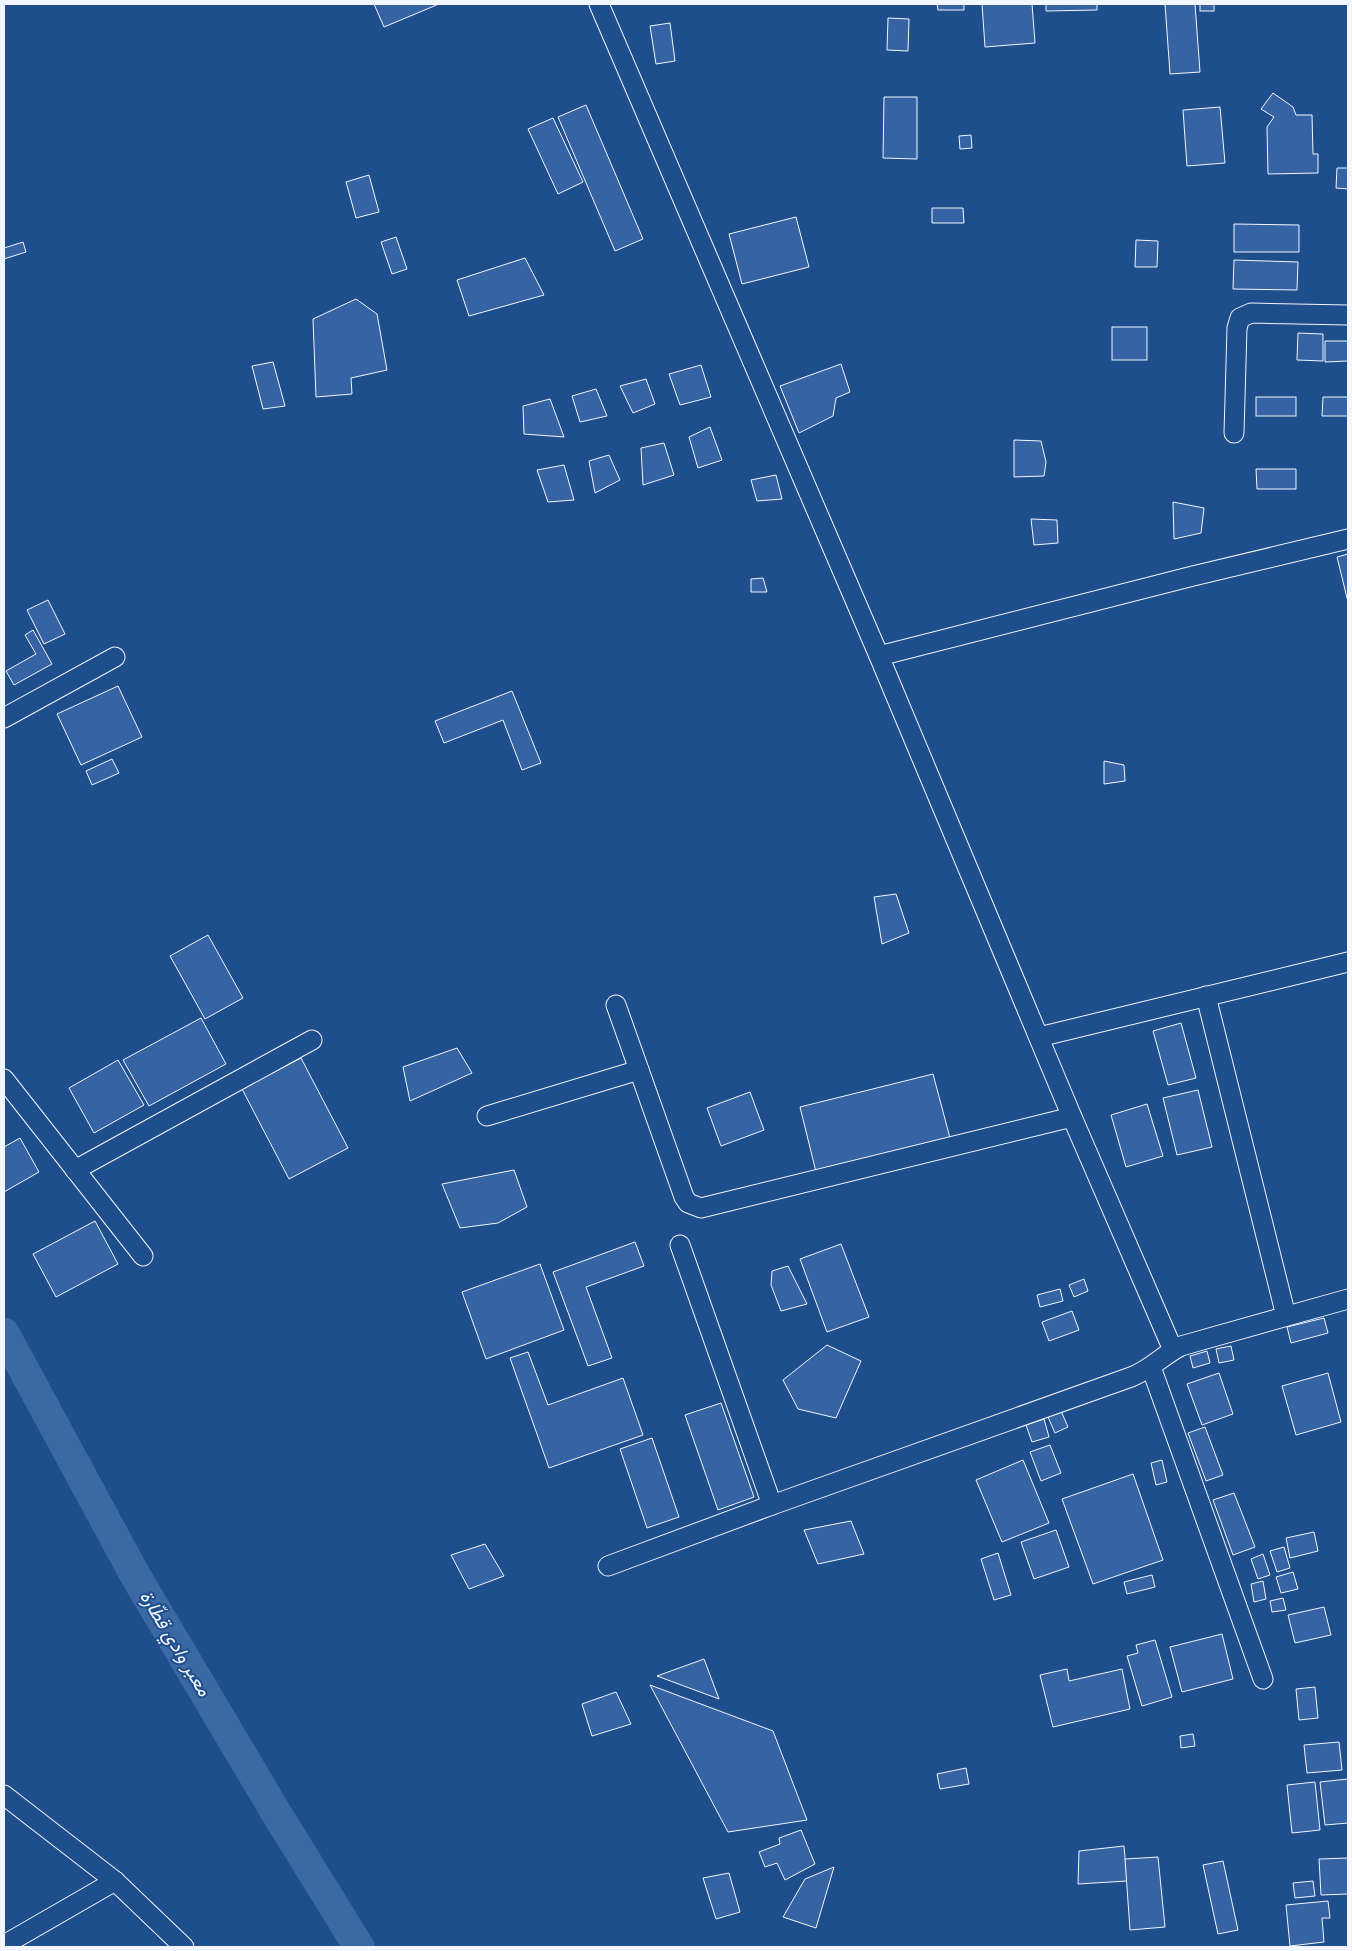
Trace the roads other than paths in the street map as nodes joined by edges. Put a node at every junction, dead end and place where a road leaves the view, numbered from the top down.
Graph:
1 (599, 4) edge
2 (1348, 315) edge
3 (1234, 433) dead end
4 (1348, 539) edge
5 (879, 656) junction
6 (115, 657) dead end
7 (4, 718) edge
8 (1348, 962) edge
9 (1206, 996) junction
10 (616, 1005) dead end
11 (1039, 1037) junction
12 (312, 1040) dead end
13 (640, 1070) junction
14 (4, 1079) edge
15 (487, 1116) dead end
16 (1072, 1117) junction
17 (75, 1170) junction
18 (680, 1245) dead end
19 (143, 1256) dead end
20 (1348, 1299) edge
21 (1286, 1316) junction
22 (1173, 1350) junction
23 (1151, 1367) junction
24 (772, 1505) junction
25 (608, 1566) dead end
26 (1263, 1679) dead end
27 (8, 1804) edge
28 (114, 1881) junction
29 (4, 1945) edge
30 (184, 1947) edge

1 - 5 street
2 - 3 street
4 - 5 street
5 - 11 street
6 - 7 street
8 - 9 street
9 - 11 street
9 - 21 street
10 - 13 street
11 - 16 street
12 - 17 street
13 - 15 street
13 - 16 street
14 - 17 street
16 - 22 street
17 - 19 street
18 - 24 street
20 - 21 street
21 - 22 street
22 - 23 street
23 - 24 street
23 - 26 street
24 - 25 street
27 - 28 street
28 - 29 street
28 - 30 street

